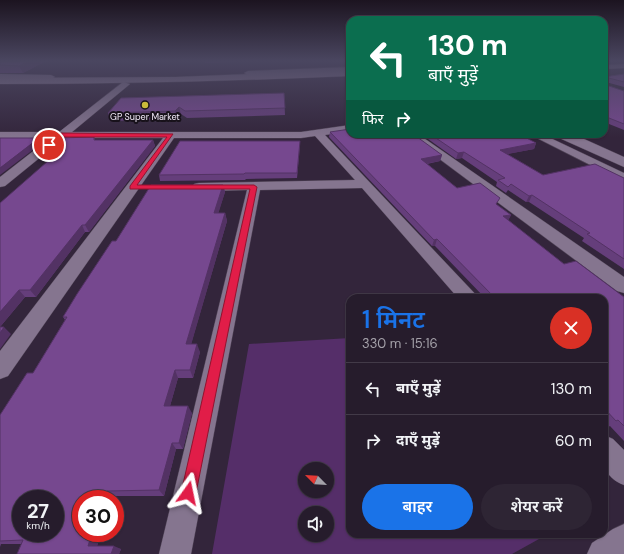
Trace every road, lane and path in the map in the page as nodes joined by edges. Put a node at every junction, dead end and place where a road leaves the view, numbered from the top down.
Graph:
1 (122, 87) edge
2 (346, 129) edge
3 (318, 133) junction
4 (0, 135) edge
5 (61, 135) junction
6 (171, 135) junction
7 (417, 138) edge
8 (542, 138) edge
9 (571, 138) edge
10 (597, 138) edge
11 (624, 150) edge
12 (624, 163) edge
13 (624, 178) edge
14 (0, 183) edge
15 (366, 184) junction
16 (186, 187) edge
17 (254, 187) junction
18 (624, 286) edge
19 (465, 294) edge
20 (0, 369) edge
21 (608, 452) edge
22 (624, 470) edge
23 (624, 540) edge
24 (175, 554) edge
25 (603, 554) edge

1 - 5 street
2 - 3 street
3 - 6 street
3 - 15 street
4 - 5 street
5 - 6 street
5 - 14 street
6 - 20 street
7 - 18 street
8 - 13 street
9 - 12 street
10 - 11 street
15 - 17 street
15 - 19 street
16 - 17 street
17 - 24 street
21 - 22 street
23 - 25 street

